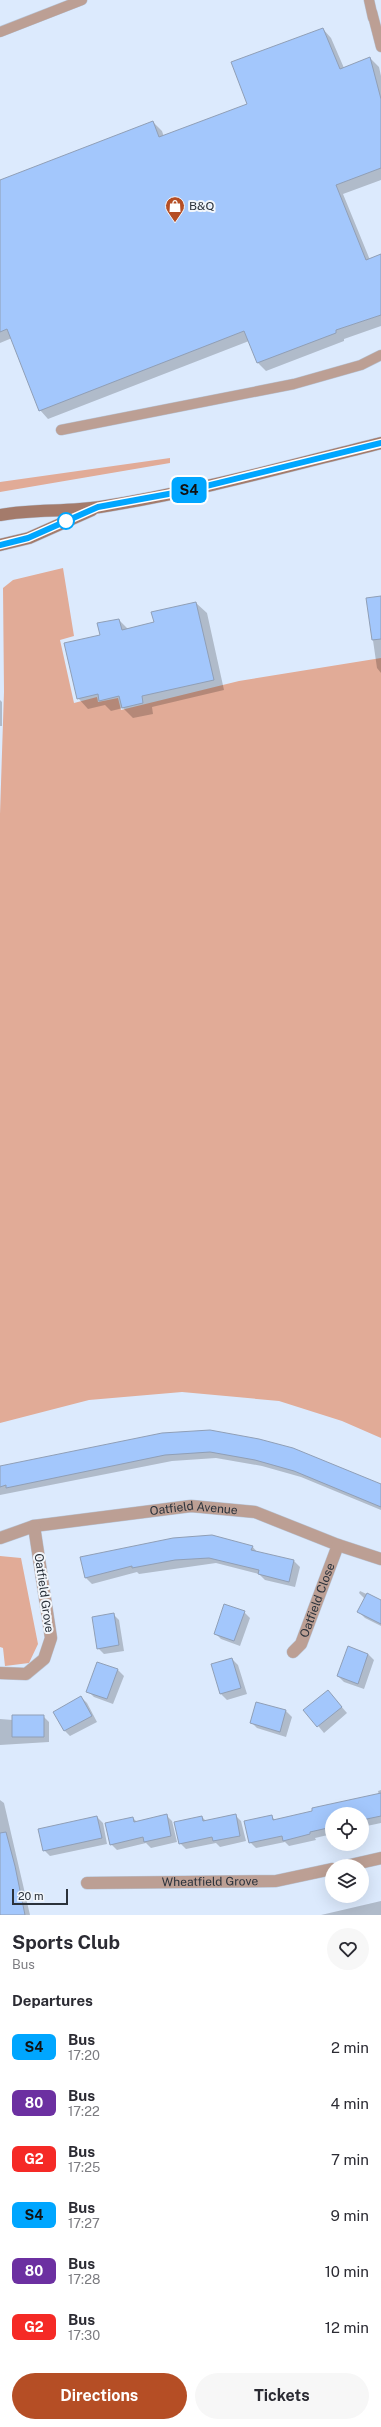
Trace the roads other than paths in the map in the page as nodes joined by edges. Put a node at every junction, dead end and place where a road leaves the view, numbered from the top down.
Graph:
1 (82, 0) edge
2 (369, 0) edge
3 (372, 12) junction
4 (369, 26) dead end
5 (0, 32) edge
6 (381, 47) edge
7 (381, 355) edge
8 (61, 430) dead end
9 (381, 443) edge
10 (98, 507) junction
11 (0, 515) edge
12 (0, 545) edge
13 (34, 1526) junction
14 (0, 1538) edge
15 (338, 1545) junction
16 (381, 1559) edge
17 (293, 1652) dead end
18 (0, 1673) edge
19 (381, 1858) edge
20 (369, 1861) edge
21 (325, 1870) edge
22 (87, 1883) dead end

1 - 5 lane
2 - 3 lane
3 - 4 lane
3 - 6 lane
7 - 8 lane
9 - 10 main road
10 - 11 main road
10 - 12 main road
13 - 14 street, Oatfield Avenue
13 - 15 street, Oatfield Avenue
13 - 18 street, Oatfield Grove
15 - 16 street, Oatfield Avenue
15 - 17 street, Oatfield Close
19 - 20 street
21 - 22 street, Wheatfield Grove

